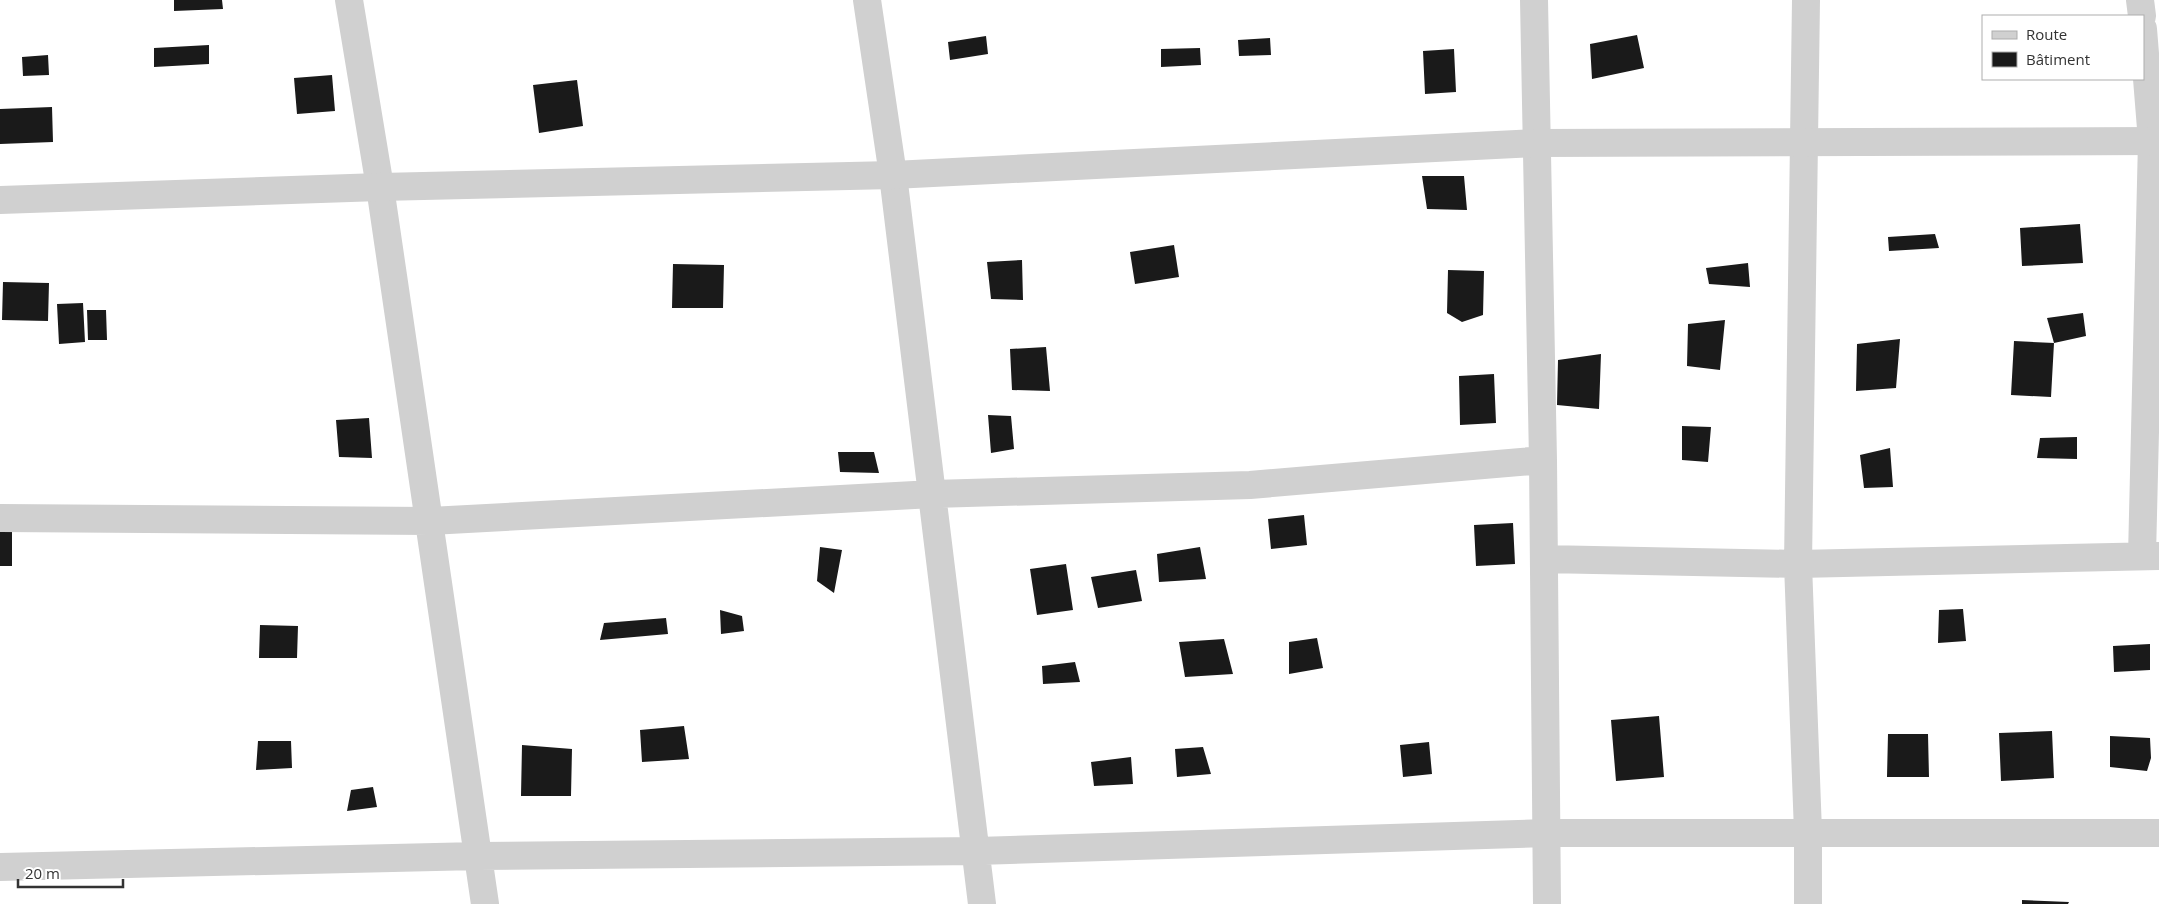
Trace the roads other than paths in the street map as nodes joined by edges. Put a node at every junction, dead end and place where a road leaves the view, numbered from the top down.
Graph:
1 (349, 0) edge
2 (867, 0) edge
3 (1534, 0) edge
4 (1806, 0) edge
5 (2140, 0) edge
6 (2142, 15) edge
7 (2144, 38) edge
8 (2155, 141) edge
9 (1537, 143) junction
10 (1802, 143) junction
11 (893, 175) junction
12 (380, 187) junction
13 (0, 200) edge
14 (1542, 460) junction
15 (933, 494) junction
16 (0, 518) edge
17 (430, 521) junction
18 (2151, 556) edge
19 (1544, 559) junction
20 (1798, 564) junction
21 (1808, 832) junction
22 (1546, 833) junction
23 (2159, 833) edge
24 (977, 851) junction
25 (478, 856) junction
26 (0, 867) edge
27 (485, 904) edge
28 (982, 904) edge
29 (1546, 904) edge
30 (1808, 904) edge

1 - 12 street
2 - 11 street
3 - 9 street
4 - 10 street
5 - 6 street
7 - 8 street
8 - 10 street
8 - 18 street
9 - 10 street
9 - 11 street
9 - 14 street
10 - 20 street
11 - 12 street
11 - 15 street
12 - 13 street
12 - 17 street
14 - 15 street
14 - 19 street
15 - 17 street
15 - 24 street
16 - 17 street
17 - 25 street
18 - 20 street
19 - 20 street
19 - 22 street
20 - 21 street
21 - 22 street
21 - 23 street
21 - 30 street
22 - 24 street
22 - 29 street
24 - 25 street
24 - 28 street
25 - 26 street
25 - 27 street

